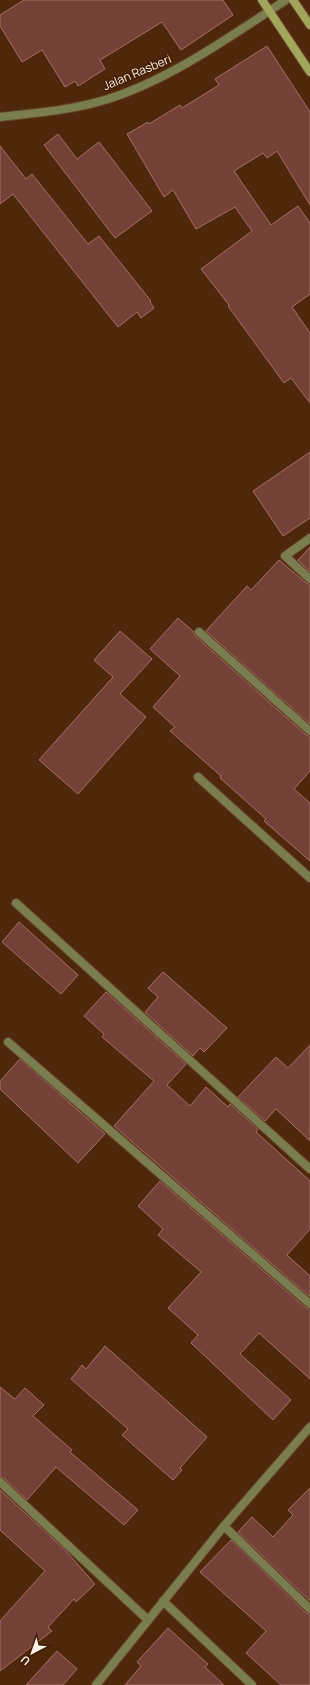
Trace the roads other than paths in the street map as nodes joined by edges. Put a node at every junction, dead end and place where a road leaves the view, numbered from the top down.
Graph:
1 (262, 0) edge
2 (286, 0) edge
3 (293, 0) edge
4 (269, 11) junction
5 (310, 25) edge
6 (310, 72) edge
7 (0, 117) edge
8 (310, 538) edge
9 (310, 579) edge
10 (199, 632) dead end
11 (310, 731) edge
12 (198, 777) dead end
13 (310, 878) edge
14 (16, 903) dead end
15 (8, 1042) dead end
16 (310, 1169) edge
17 (310, 1304) edge
18 (310, 1428) edge
19 (0, 1482) edge
20 (224, 1526) junction
21 (163, 1601) junction
22 (310, 1609) edge
23 (148, 1620) junction
24 (96, 1685) edge
25 (252, 1685) edge

1 - 4 main road
2 - 4 street, Jalan Rasberi
3 - 5 main road
4 - 6 main road
4 - 7 street, Jalan Rasberi
8 - 9 street
10 - 11 street
12 - 13 street
14 - 16 street
15 - 17 street
18 - 20 street
19 - 23 street
20 - 21 street
20 - 22 street
21 - 23 street
21 - 25 street
23 - 24 street

